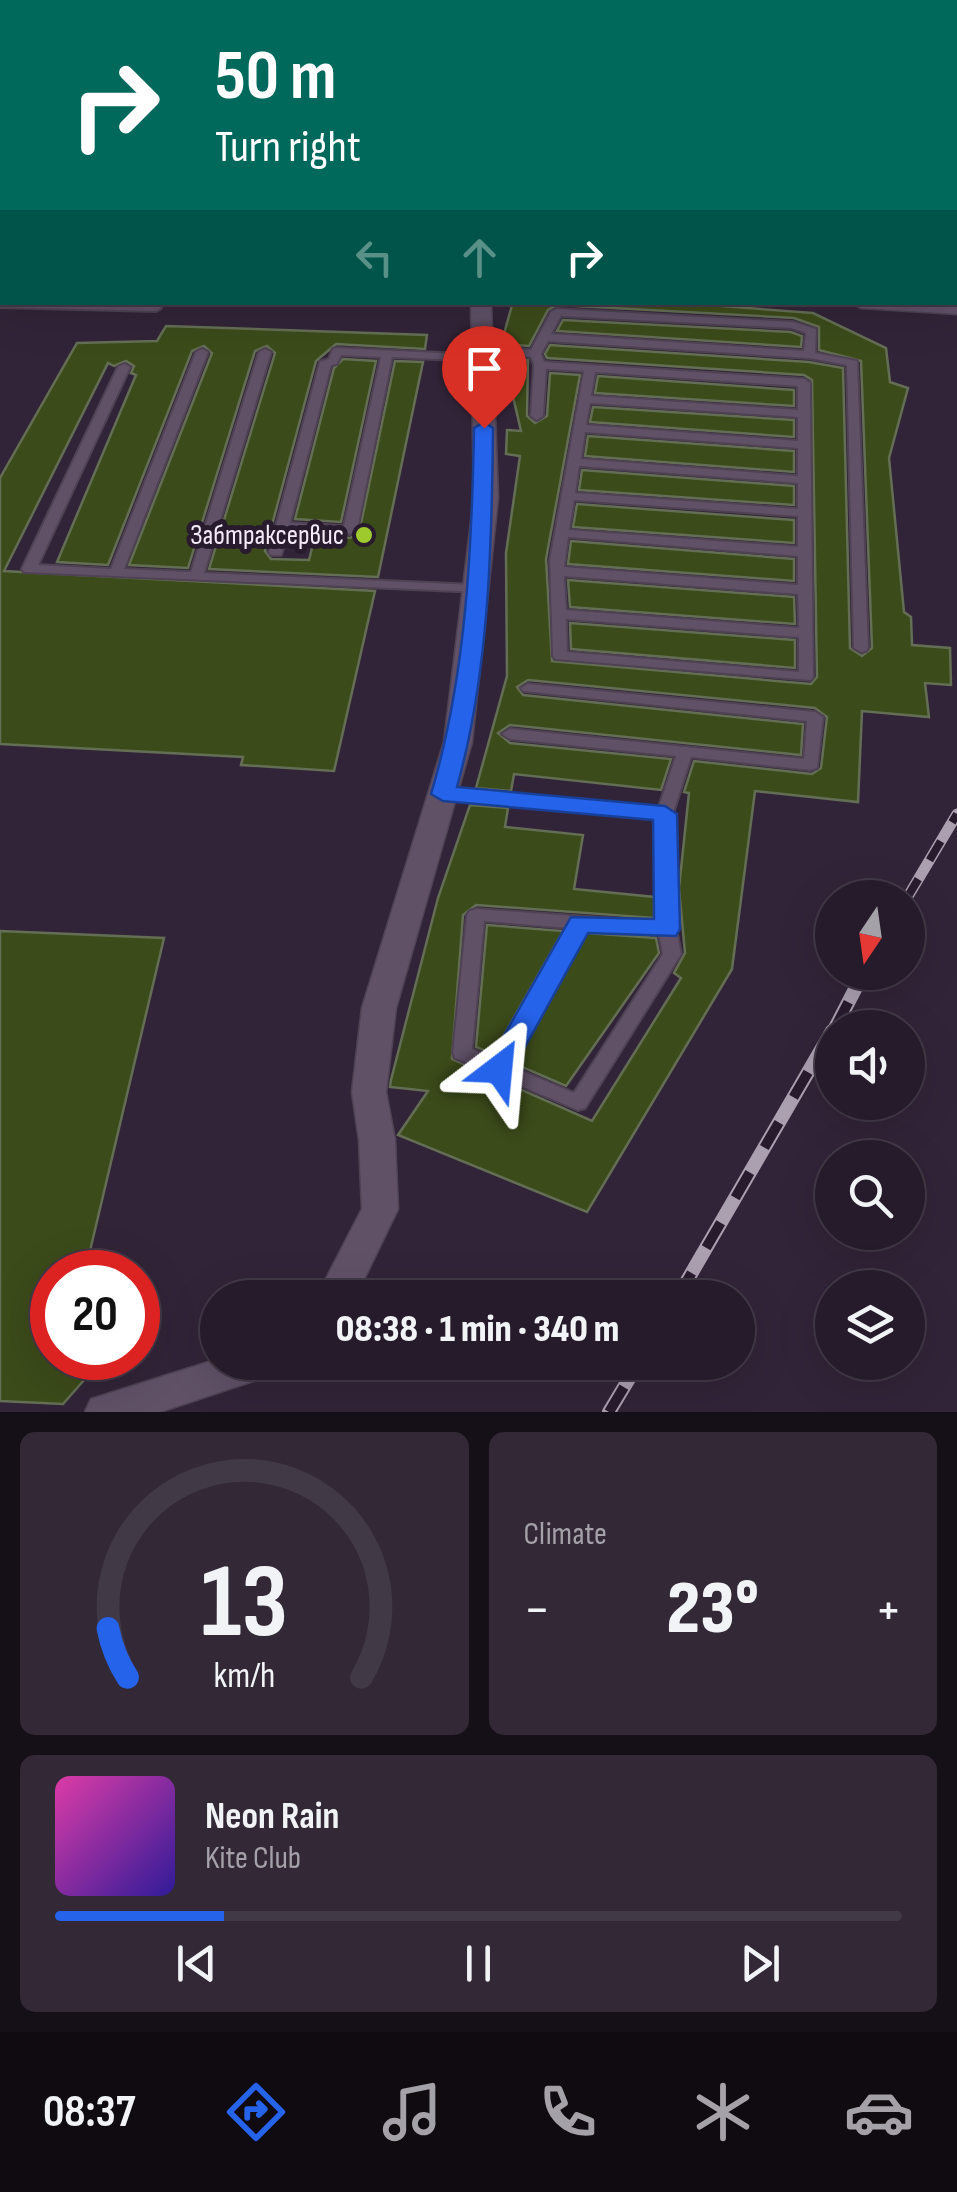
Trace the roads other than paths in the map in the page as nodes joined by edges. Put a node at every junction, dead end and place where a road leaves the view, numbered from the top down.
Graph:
1 (39, 305) edge
2 (481, 305) edge
3 (909, 305) edge
4 (156, 308) dead end
5 (957, 308) edge
6 (544, 337) junction
7 (202, 352) dead end
8 (264, 352) dead end
9 (388, 354) junction
10 (482, 354) junction
11 (809, 355) junction
12 (537, 360) junction
13 (124, 367) dead end
14 (590, 368) junction
15 (585, 399) junction
16 (804, 414) junction
17 (537, 416) dead end
18 (580, 428) junction
19 (804, 445) junction
20 (574, 462) junction
21 (804, 480) junction
22 (568, 496) junction
23 (804, 513) junction
24 (283, 527) junction
25 (562, 532) junction
26 (276, 552) dead end
27 (805, 552) junction
28 (557, 572) junction
29 (116, 573) junction
30 (196, 576) junction
31 (476, 589) junction
32 (805, 590) junction
33 (558, 614) junction
34 (805, 634) junction
35 (861, 648) dead end
36 (528, 688) dead end
37 (510, 734) dead end
38 (685, 752) junction
39 (443, 794) junction
40 (665, 814) junction
41 (580, 923) junction
42 (667, 929) junction
43 (499, 1069) junction
44 (344, 1280) edge
45 (205, 1380) edge
46 (106, 1412) edge

1 - 4 lane
2 - 10 street
3 - 5 street
6 - 11 lane
6 - 11 lane
6 - 12 lane
7 - 29 lane
8 - 30 lane
9 - 10 lane
9 - 24 lane
9 - 24 lane
10 - 12 lane
10 - 31 street
11 - 35 lane
12 - 14 lane
12 - 17 lane
13 - 29 lane
14 - 15 lane
14 - 16 lane
15 - 16 lane
15 - 18 lane
16 - 19 lane
18 - 19 lane
18 - 20 lane
19 - 21 lane
20 - 21 lane
20 - 22 lane
21 - 23 lane
22 - 23 lane
22 - 25 lane
23 - 27 lane
24 - 26 lane
25 - 27 lane
25 - 28 lane
27 - 32 lane
28 - 32 lane
28 - 33 lane
29 - 30 lane
30 - 31 lane
31 - 39 street
32 - 34 lane
33 - 34 lane
33 - 34 lane
36 - 38 lane
37 - 38 lane
38 - 40 lane
39 - 40 lane
39 - 44 street
40 - 42 lane
41 - 42 lane
41 - 43 lane
41 - 43 lane
42 - 43 lane
45 - 46 street

